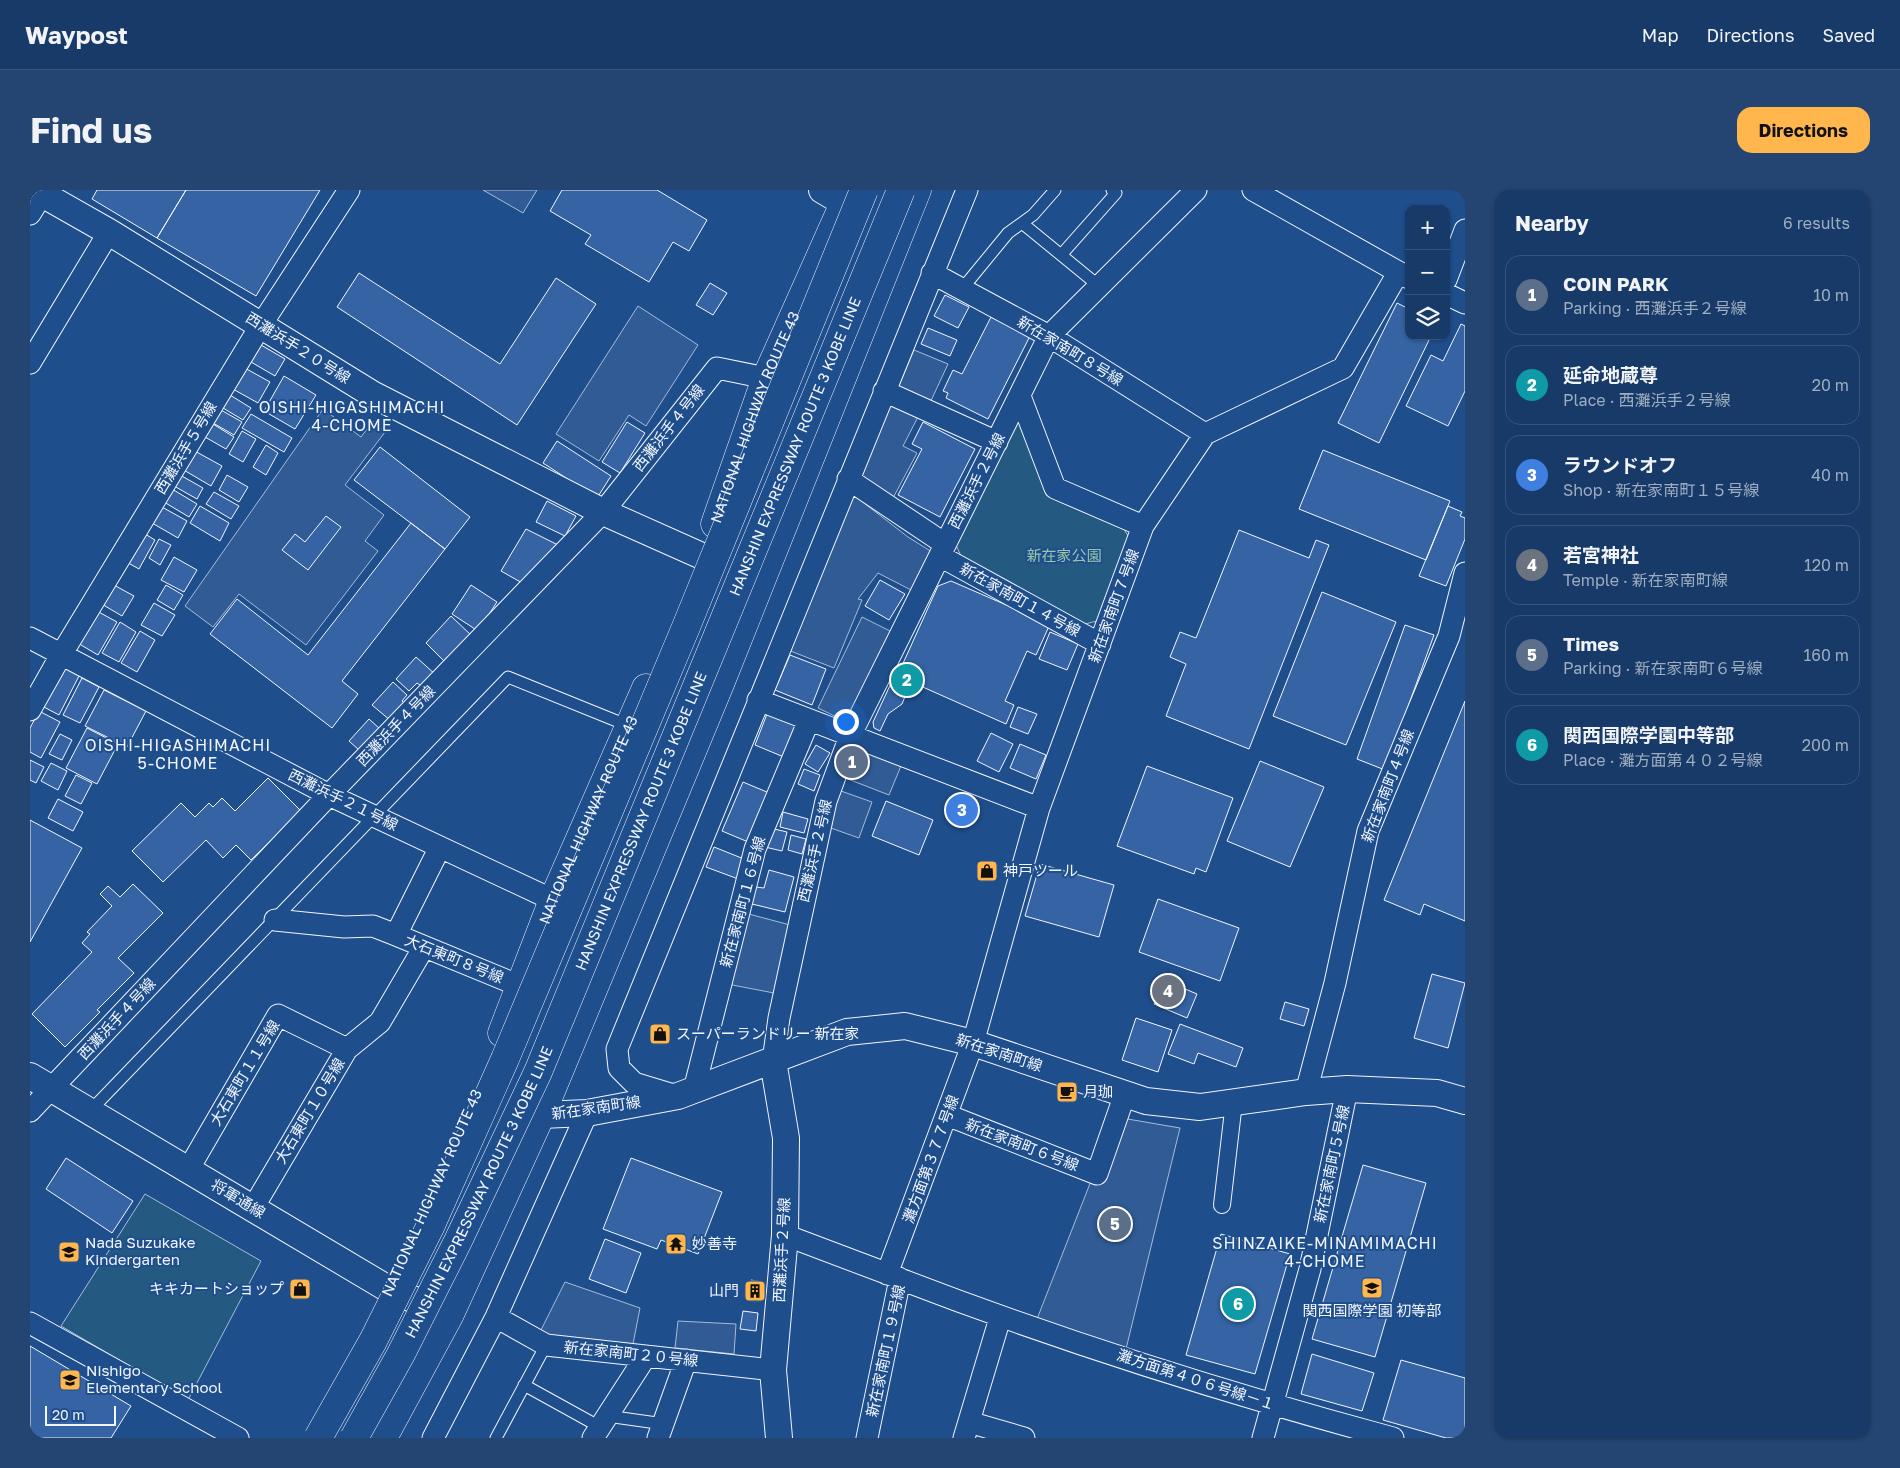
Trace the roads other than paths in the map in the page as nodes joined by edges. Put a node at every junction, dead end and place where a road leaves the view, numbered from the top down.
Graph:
1 (349, 190) edge
2 (901, 190) edge
3 (917, 190) edge
4 (967, 190) edge
5 (1055, 190) edge
6 (1112, 190) edge
7 (1196, 190) edge
8 (1253, 190) edge
9 (845, 193) edge
10 (38, 197) edge
11 (1022, 223) junction
12 (1465, 230) edge
13 (109, 232) junction
14 (1062, 254) junction
15 (1450, 269) edge
16 (932, 273) junction
17 (1404, 275) edge
18 (1099, 286) junction
19 (962, 289) junction
20 (1448, 295) edge
21 (1465, 303) edge
22 (261, 325) junction
23 (1049, 336) junction
24 (30, 363) edge
25 (766, 378) junction
26 (884, 391) junction
27 (1020, 396) junction
28 (1205, 434) junction
29 (997, 442) junction
30 (848, 479) junction
31 (603, 512) junction
32 (1143, 526) junction
33 (943, 550) junction
34 (704, 557) junction
35 (1465, 572) edge
36 (30, 638) edge
37 (1100, 644) junction
38 (61, 655) junction
39 (758, 700) junction
40 (30, 710) edge
41 (809, 720) junction
42 (629, 726) junction
43 (850, 736) junction
44 (329, 795) junction
45 (1039, 808) junction
46 (375, 816) junction
47 (440, 847) junction
48 (553, 900) junction
49 (275, 920) junction
50 (396, 935) junction
51 (424, 946) junction
52 (520, 986) junction
53 (973, 1042) junction
54 (347, 1049) junction
55 (773, 1061) junction
56 (41, 1082) edge
57 (1347, 1089) junction
58 (1306, 1092) junction
59 (686, 1093) junction
60 (1124, 1094) junction
61 (1465, 1101) edge
62 (1234, 1102) junction
63 (30, 1111) edge
64 (90, 1111) junction
65 (588, 1113) junction
66 (541, 1115) junction
67 (948, 1115) junction
68 (188, 1170) junction
69 (1222, 1206) dead end
70 (253, 1208) junction
71 (785, 1235) junction
72 (894, 1276) junction
73 (390, 1290) junction
74 (450, 1314) junction
75 (496, 1317) junction
76 (1000, 1318) junction
77 (30, 1323) edge
78 (546, 1345) junction
79 (646, 1356) junction
80 (686, 1360) junction
81 (773, 1370) junction
82 (524, 1386) junction
83 (1272, 1405) junction
84 (600, 1427) edge
85 (966, 1430) edge
86 (661, 1431) edge
87 (238, 1438) edge
88 (304, 1438) edge
89 (318, 1438) edge
90 (354, 1438) edge
91 (383, 1438) edge
92 (433, 1438) edge
93 (496, 1438) edge
94 (779, 1438) edge
95 (867, 1438) edge
96 (1024, 1438) edge
97 (1263, 1438) edge
98 (1393, 1438) edge

1 - 22 street, 西灘浜手５号線
2 - 90 highway, HANSHIN EXPRESSWAY ROUTE 3 KOBE LINE, bridge
3 - 66 highway
4 - 16 street
5 - 11 lane
6 - 14 lane
7 - 18 street, 西灘浜手２号線
8 - 17 street
9 - 25 highway, NATIONAL HIGHWAY ROUTE 43
9 - 89 highway, HANSHIN EXPRESSWAY ROUTE 3 KOBE LINE, bridge
10 - 13 street, 西灘浜手２０号線
11 - 14 lane
11 - 19 lane
12 - 15 street
13 - 22 street, 西灘浜手２０号線
13 - 24 street
14 - 18 lane
16 - 19 street, 新在家南町８号線
16 - 26 street
17 - 28 street
18 - 23 street, 西灘浜手２号線
19 - 23 street, 新在家南町８号線
20 - 21 street
22 - 31 street, 西灘浜手２０号線
22 - 38 street, 西灘浜手５号線
23 - 27 street, 西灘浜手２号線
23 - 28 street, 新在家南町８号線
25 - 31 street, 西灘浜手４号線
25 - 34 highway, NATIONAL HIGHWAY ROUTE 43
26 - 29 street
26 - 30 street
27 - 29 street, 西灘浜手２号線
27 - 32 street
28 - 32 street, 新在家南町７号線
29 - 33 street, 西灘浜手２号線
30 - 33 street, 新在家南町１４号線
30 - 39 street
31 - 34 street, 西灘浜手２０号線
31 - 44 street, 西灘浜手４号線
32 - 37 street, 新在家南町７号線
33 - 37 street, 新在家南町１４号線
33 - 43 street, 西灘浜手２号線
34 - 42 highway, NATIONAL HIGHWAY ROUTE 43
35 - 58 street, 新在家南町４号線
36 - 38 street, 西灘浜手２１号線
37 - 45 street, 新在家南町７号線
38 - 40 street, 西灘浜手５号線
38 - 44 street, 西灘浜手２１号線
39 - 41 street
39 - 59 street
41 - 43 street
41 - 59 street, 新在家南町１６号線
42 - 46 lane
42 - 48 highway, NATIONAL HIGHWAY ROUTE 43
43 - 45 street
43 - 55 street, 西灘浜手２号線
44 - 46 street, 西灘浜手２１号線
44 - 56 street, 西灘浜手４号線
45 - 53 street, 新在家南町７号線
46 - 47 street, 西灘浜手２１号線
46 - 49 lane
47 - 48 street, 西灘浜手２１号線
47 - 50 street, 大石東町８号線
48 - 52 highway, NATIONAL HIGHWAY ROUTE 43
49 - 50 street
49 - 64 lane
50 - 51 street, 大石東町８号線
51 - 52 street, 大石東町８号線
51 - 54 street, 大石東町１０号線
52 - 73 highway, NATIONAL HIGHWAY ROUTE 43
53 - 55 street, 新在家南町線
53 - 60 street, 新在家南町線
53 - 67 street, 灘方面第３７７号線
54 - 68 street, 大石東町１１号線
54 - 70 street, 大石東町１０号線
55 - 59 street, 新在家南町線
55 - 71 street, 西灘浜手２号線
56 - 63 street, 西灘浜手４号線
56 - 64 street, 将軍通線
57 - 58 street, 新在家南町線
57 - 61 street, 新在家南町線
57 - 83 street, 新在家南町５号線
58 - 62 street, 新在家南町線
59 - 65 street, 新在家南町線
60 - 62 street, 新在家南町線
60 - 67 street, 新在家南町６号線
62 - 69 street
64 - 68 street, 将軍通線
65 - 66 street, 新在家南町線
65 - 75 street
66 - 74 highway
67 - 72 street, 灘方面第３７７号線
68 - 70 street, 将軍通線
70 - 73 street, 将軍通線
71 - 72 street
71 - 81 street, 西灘浜手２号線
72 - 76 street, 新在家南町１９号線
72 - 95 street, 新在家南町１９号線
73 - 74 street, 将軍通線
73 - 88 highway, NATIONAL HIGHWAY ROUTE 43
74 - 91 highway
75 - 78 street, 新在家南町２０号線
75 - 92 street
76 - 83 street, 灘方面第４０６号線－１
76 - 85 street
77 - 87 street
78 - 79 street, 新在家南町２０号線
78 - 82 lane
79 - 80 street, 新在家南町２０号線
79 - 84 street
80 - 81 street, 新在家南町２０号線
80 - 86 street
81 - 94 street, 西灘浜手２号線
82 - 84 lane
82 - 93 lane
83 - 97 street, 新在家南町５号線
83 - 98 street, 灘方面第４０６号線－１
84 - 86 lane
85 - 96 street

